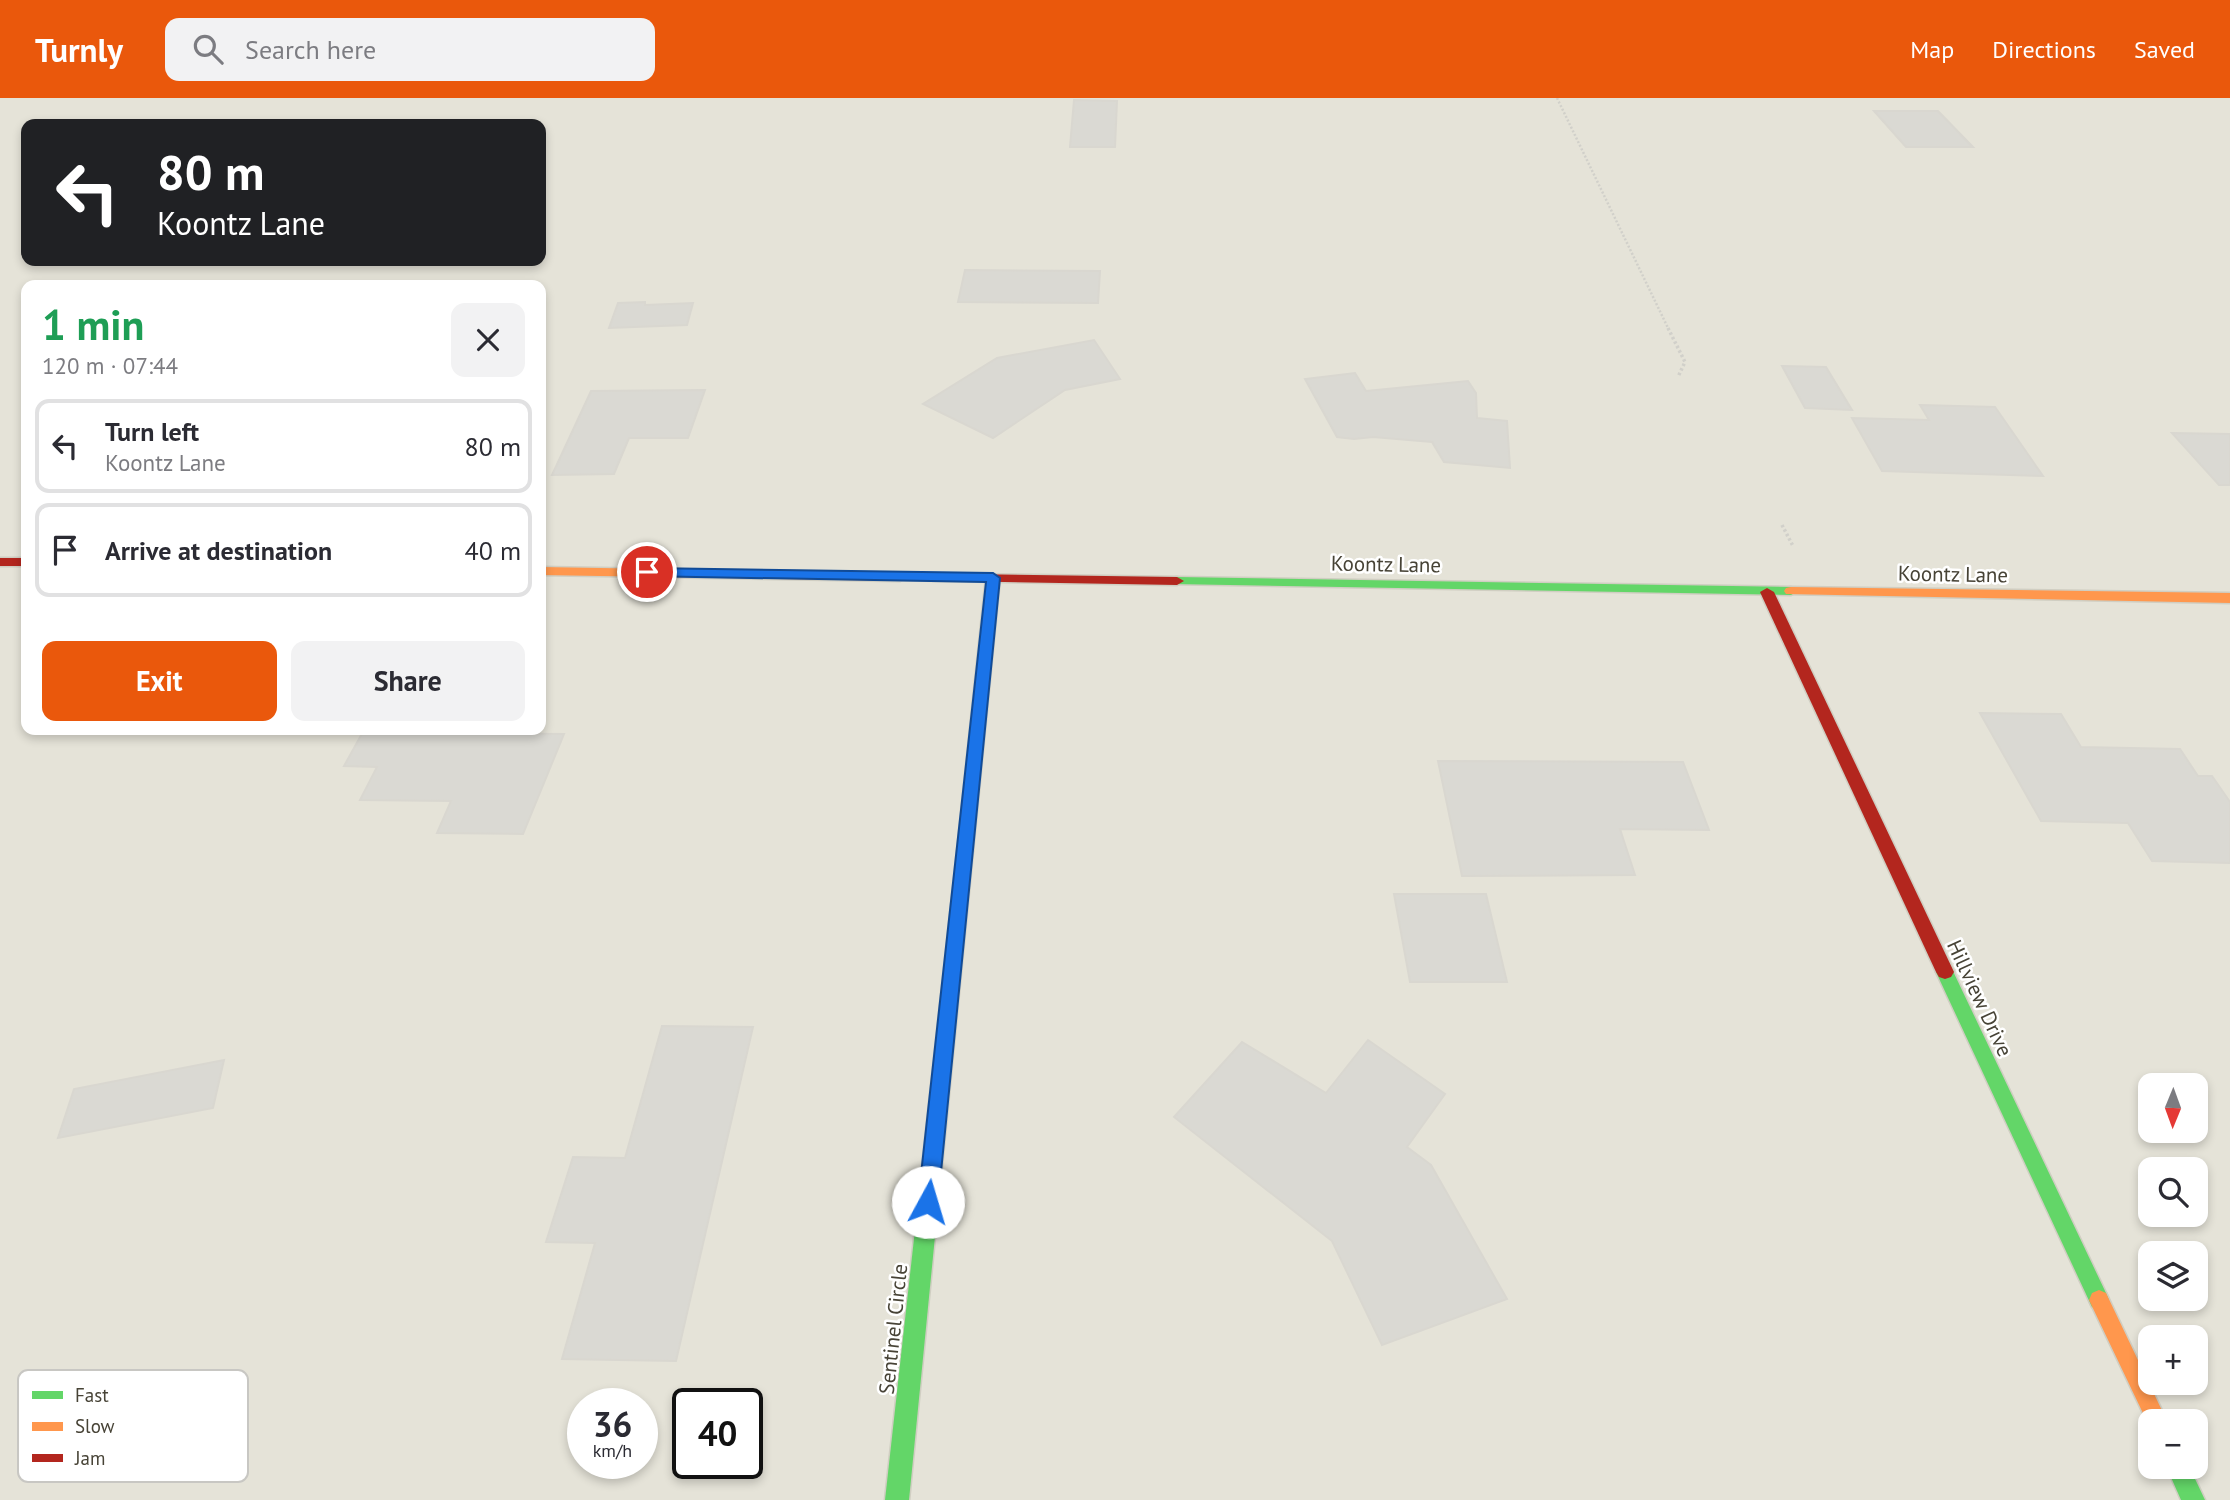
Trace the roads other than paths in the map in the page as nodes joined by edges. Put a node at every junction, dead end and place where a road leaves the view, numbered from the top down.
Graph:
1 (0, 562) edge
2 (21, 562) edge
3 (546, 571) edge
4 (993, 578) junction
5 (1766, 593) junction
6 (2230, 598) edge
7 (2150, 1409) edge
8 (2183, 1479) edge
9 (897, 1500) edge
10 (2193, 1500) edge

1 - 2 street
3 - 4 street, Koontz Lane
4 - 5 street, Koontz Lane
4 - 9 street, Sentinel Circle
5 - 6 street, Koontz Lane
5 - 7 street, Hillview Drive
8 - 10 street

